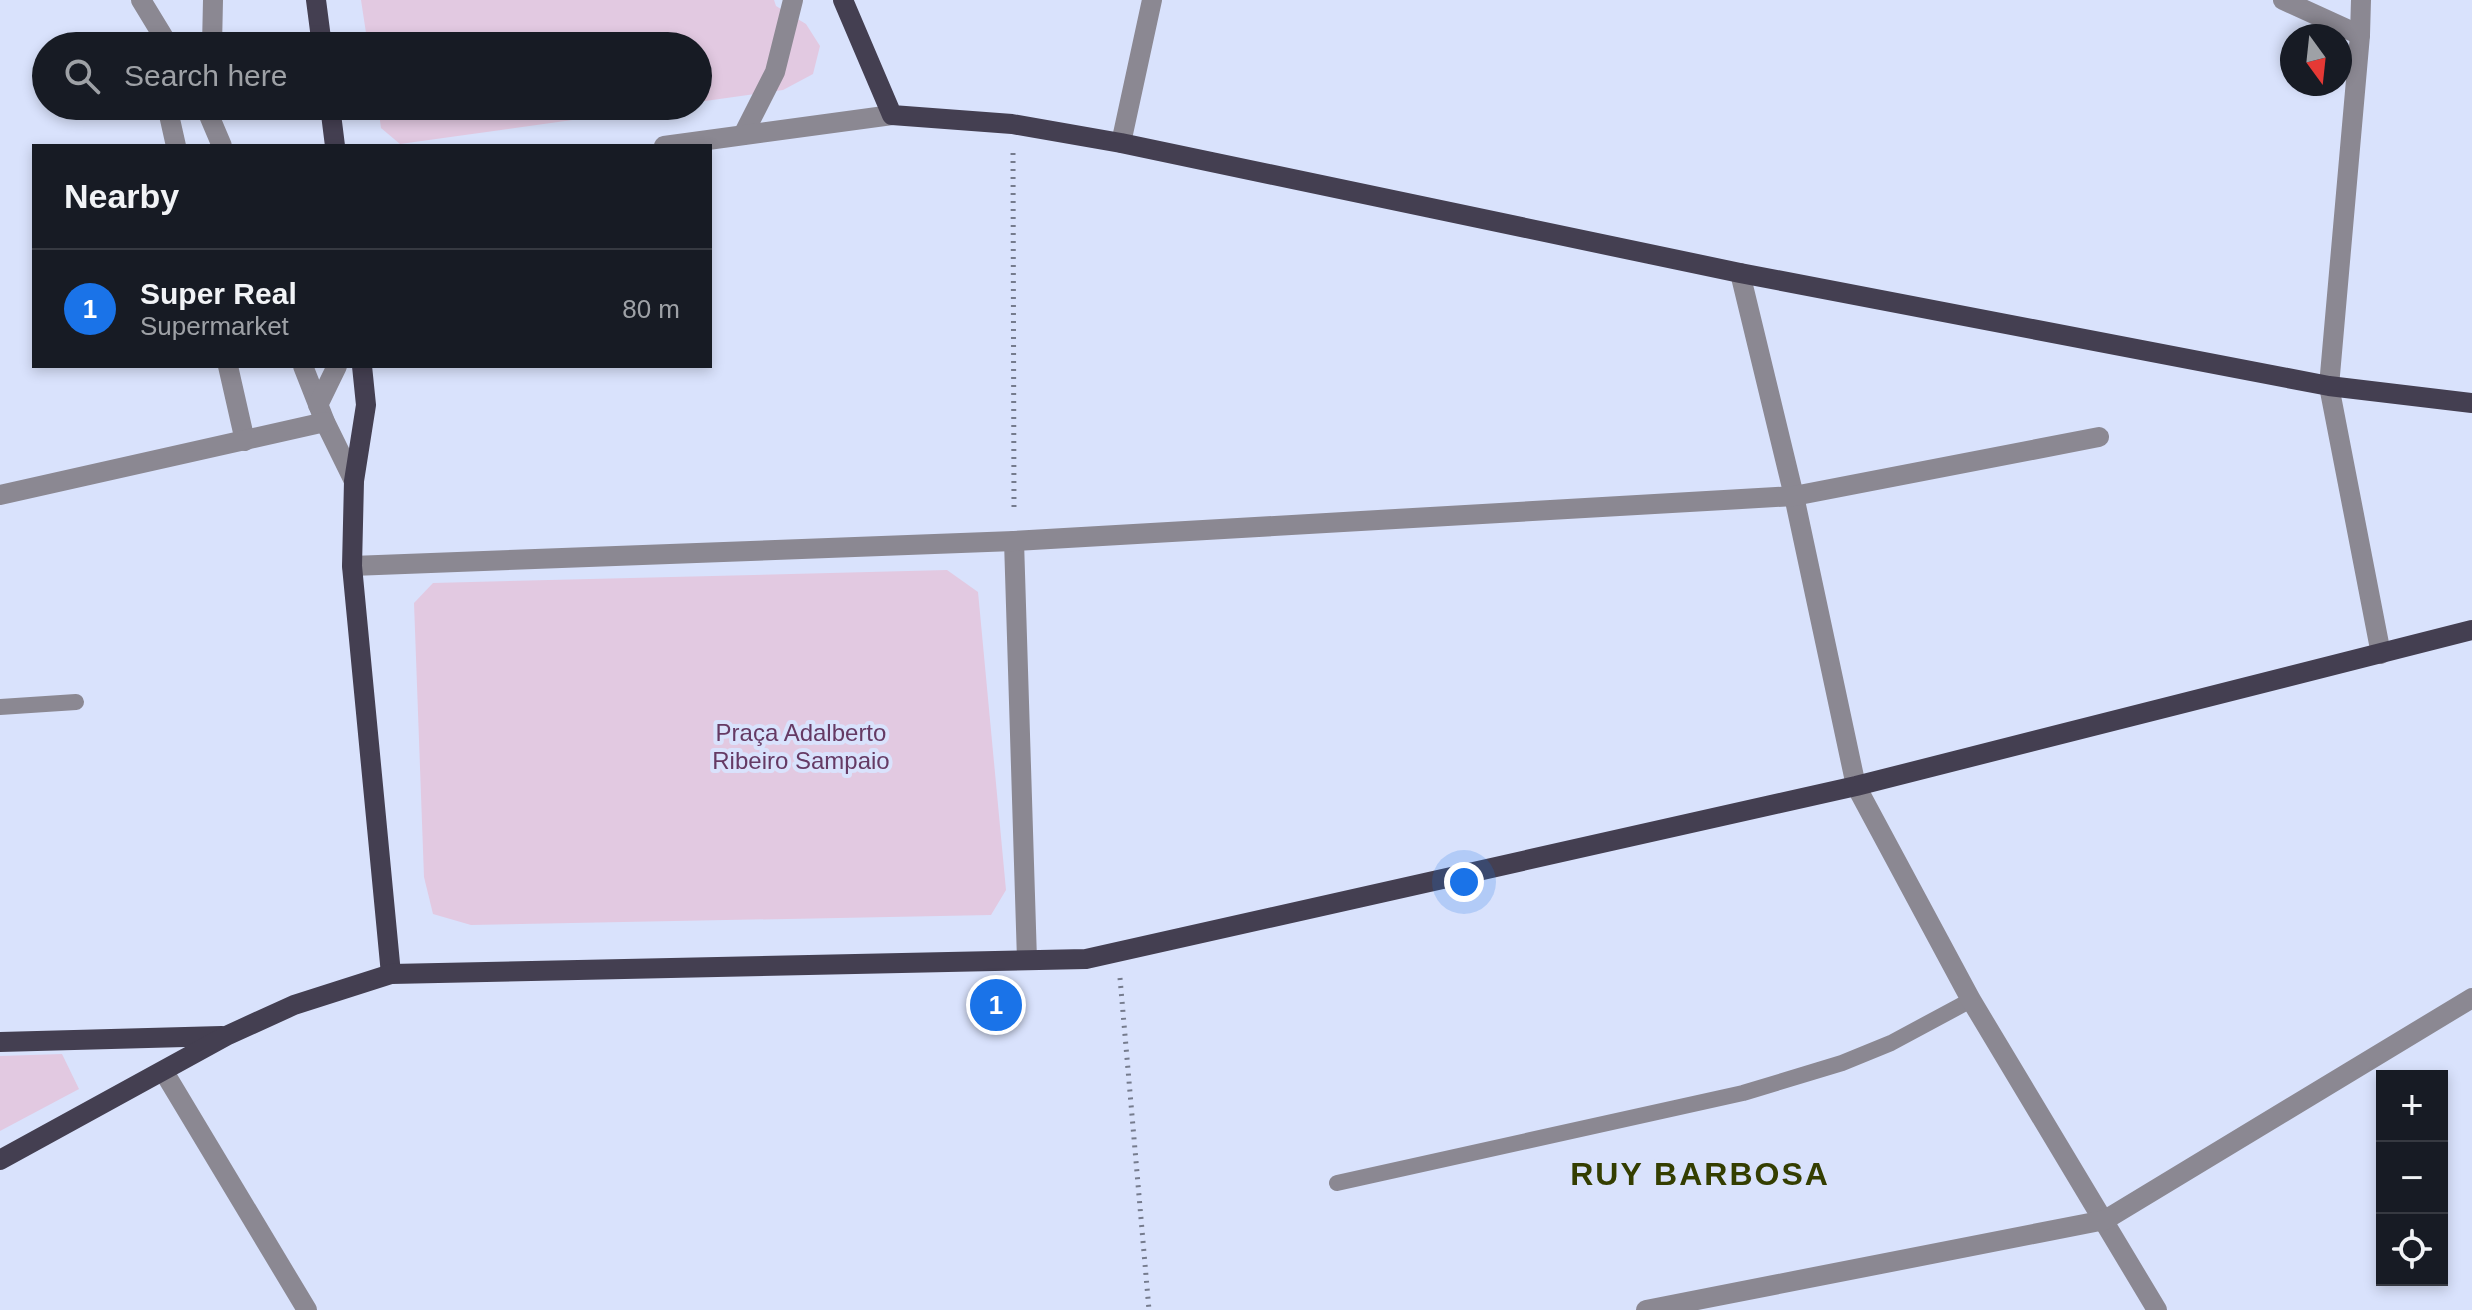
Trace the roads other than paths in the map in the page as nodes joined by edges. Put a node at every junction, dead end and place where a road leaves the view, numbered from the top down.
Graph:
1 (213, 0) edge
2 (316, 0) edge
3 (793, 0) edge
4 (843, 0) edge
5 (1152, 0) edge
6 (2283, 0) edge
7 (2361, 0) edge
8 (148, 1) edge
9 (151, 32) edge
10 (162, 32) edge
11 (212, 32) edge
12 (320, 32) edge
13 (2360, 35) junction
14 (892, 115) junction
15 (170, 120) edge
16 (213, 120) edge
17 (332, 120) edge
18 (743, 135) junction
19 (1121, 143) junction
20 (176, 144) edge
21 (221, 144) edge
22 (335, 144) edge
23 (678, 144) edge
24 (1740, 273) junction
25 (228, 368) edge
26 (304, 368) edge
27 (336, 368) edge
28 (362, 368) edge
29 (2329, 386) junction
30 (2472, 403) edge
31 (322, 413) junction
32 (2099, 437) dead end
33 (245, 441) junction
34 (354, 481) junction
35 (0, 495) edge
36 (1794, 496) junction
37 (1014, 541) junction
38 (352, 566) junction
39 (2472, 630) edge
40 (2381, 654) junction
41 (76, 702) dead end
42 (0, 707) edge
43 (1856, 786) junction
44 (1027, 960) junction
45 (391, 974) junction
46 (2472, 998) edge
47 (1971, 1000) junction
48 (226, 1036) junction
49 (0, 1042) edge
50 (164, 1072) junction
51 (0, 1160) edge
52 (1337, 1183) dead end
53 (2105, 1220) junction
54 (307, 1310) edge
55 (1646, 1310) edge
56 (2157, 1310) edge

1 - 11 street
2 - 12 main road
3 - 18 street
4 - 14 main road
5 - 19 street
6 - 13 street
7 - 13 street
8 - 9 street
8 - 10 street
13 - 29 street
14 - 18 street
14 - 19 main road
15 - 20 street
16 - 21 street
17 - 22 main road
18 - 23 street
19 - 24 main road
24 - 29 main road
24 - 36 street
25 - 33 street
26 - 31 street
27 - 31 street
28 - 34 main road
29 - 30 main road
29 - 40 street
31 - 33 street
31 - 34 street
32 - 36 street
33 - 35 street
34 - 38 main road
36 - 37 street
36 - 43 street
37 - 38 street
37 - 44 street
38 - 45 main road
39 - 40 main road
40 - 43 main road
41 - 42 lane
43 - 44 main road
43 - 47 street
44 - 45 main road
45 - 48 main road
46 - 53 street
47 - 52 lane
47 - 53 street
48 - 49 main road
48 - 50 main road
50 - 51 main road
50 - 54 street
53 - 55 street
53 - 56 street

